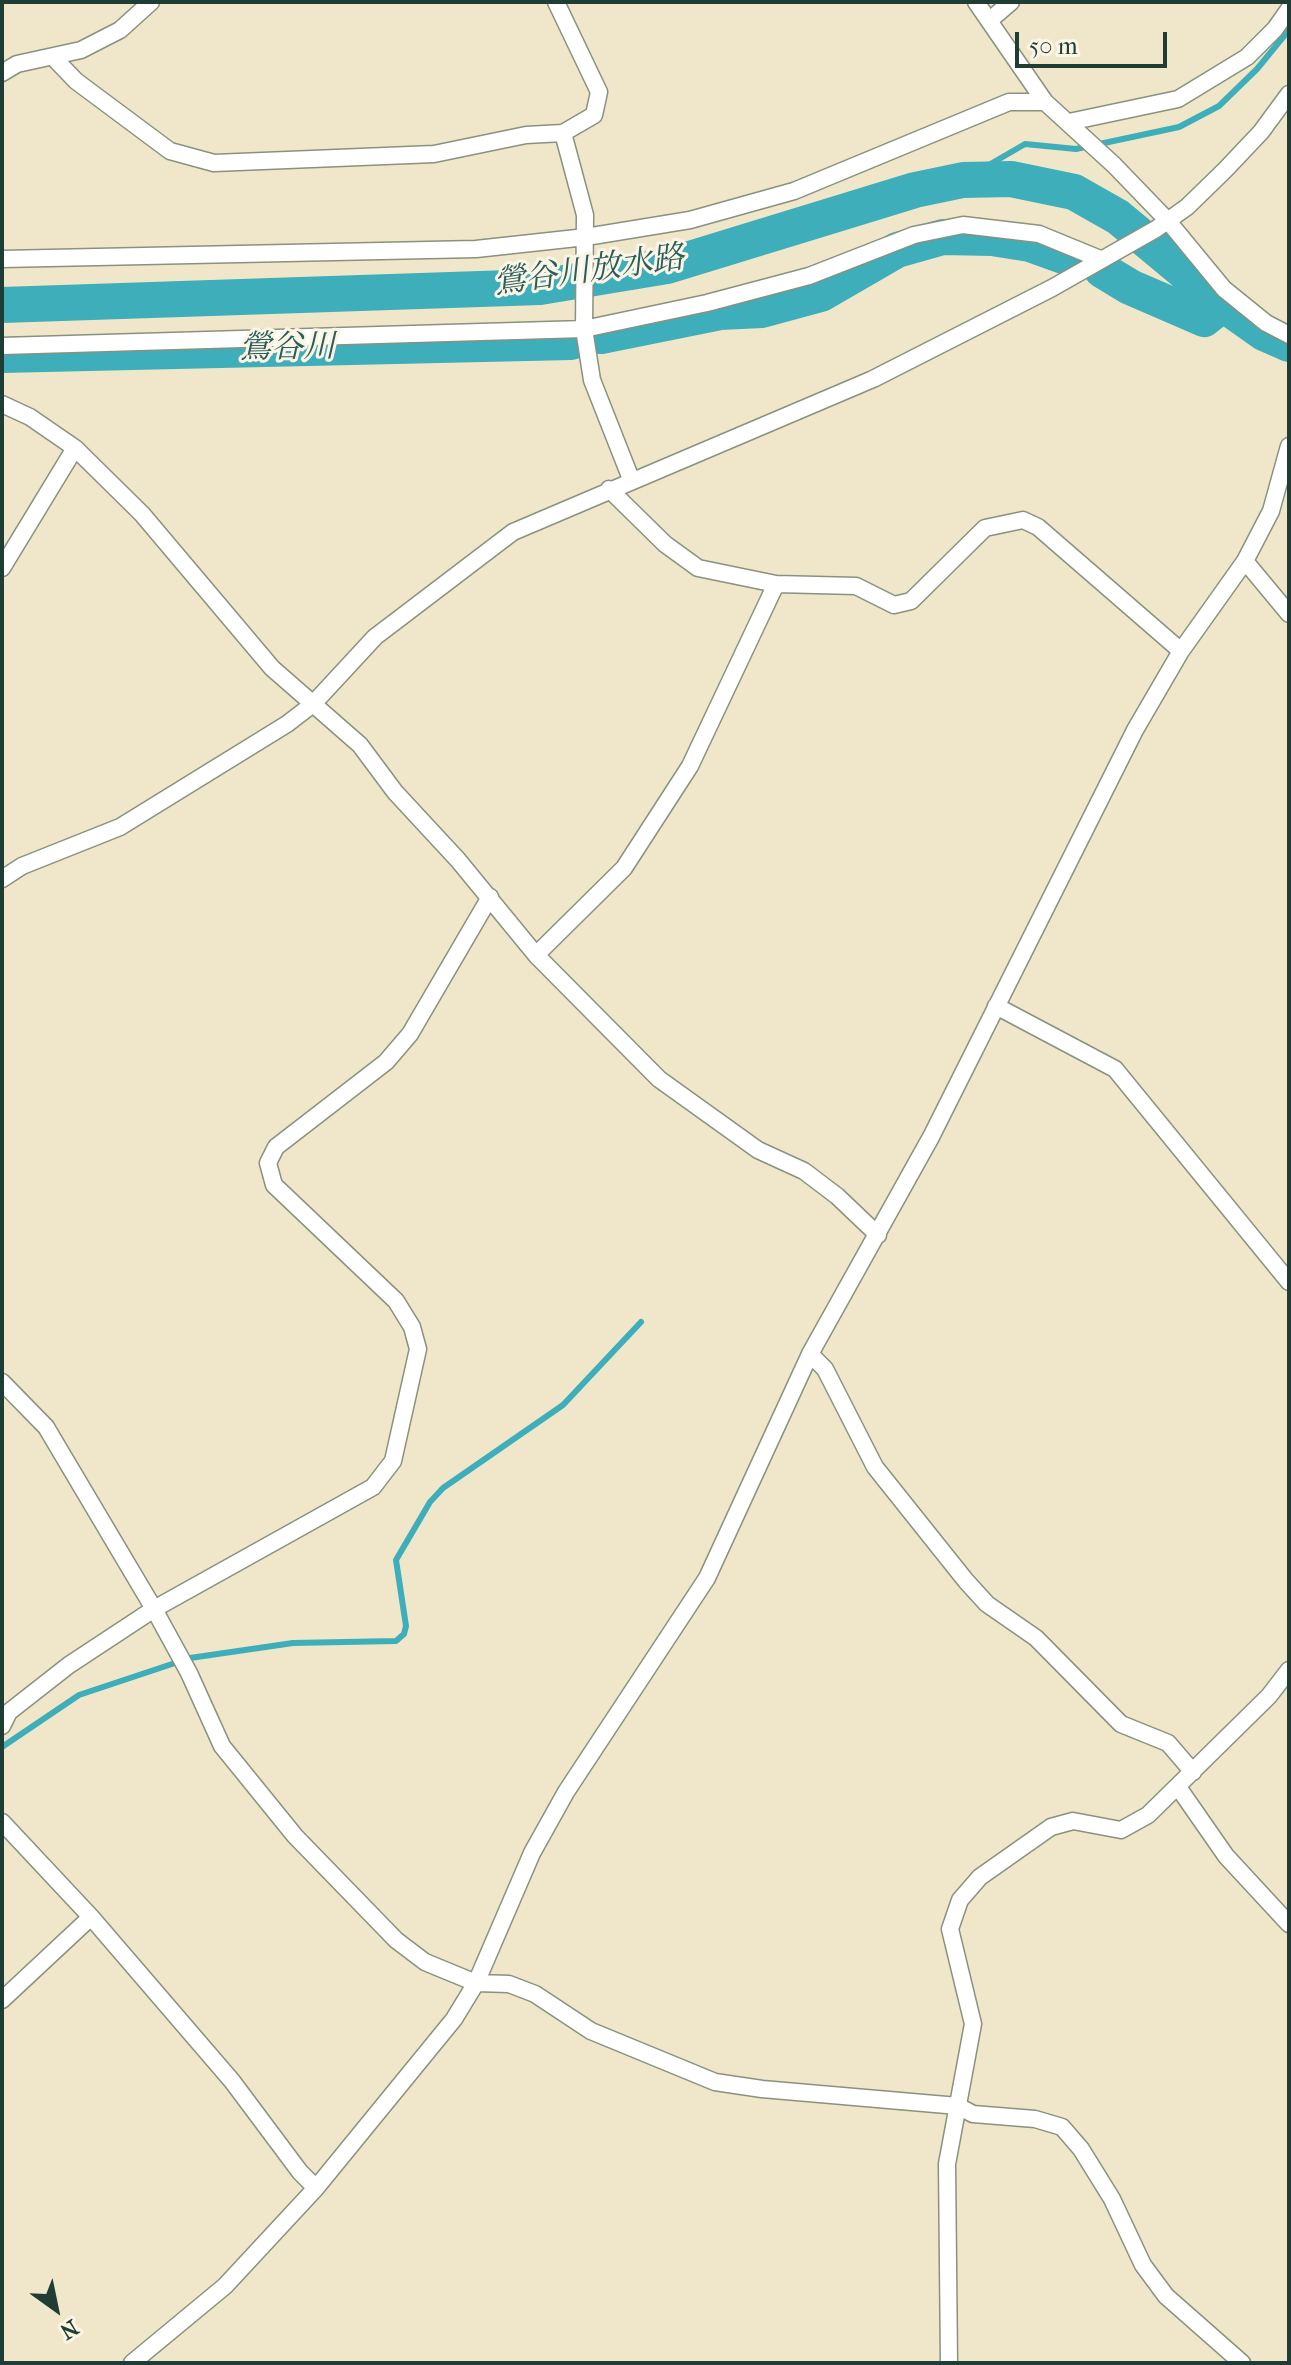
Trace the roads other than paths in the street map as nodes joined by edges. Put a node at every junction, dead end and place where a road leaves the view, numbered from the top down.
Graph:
1 (151, 2) edge
2 (556, 2) edge
3 (976, 2) edge
4 (1011, 2) edge
5 (1289, 9) edge
6 (990, 20) junction
7 (53, 57) junction
8 (2, 73) edge
9 (1289, 94) edge
10 (1045, 102) junction
11 (1069, 122) junction
12 (563, 133) junction
13 (1162, 225) junction
14 (585, 242) junction
15 (1107, 255) junction
16 (2, 259) edge
17 (584, 323) junction
18 (1289, 335) edge
19 (2, 346) edge
20 (2, 404) edge
21 (1289, 446) edge
22 (75, 448) junction
23 (631, 479) junction
24 (609, 489) junction
25 (1245, 561) junction
26 (2, 568) edge
27 (776, 584) junction
28 (1289, 614) edge
29 (1181, 651) junction
30 (313, 704) junction
31 (2, 879) edge
32 (490, 897) junction
33 (536, 955) junction
34 (996, 1006) junction
35 (878, 1235) junction
36 (1289, 1282) edge
37 (810, 1354) junction
38 (2, 1382) edge
39 (154, 1609) junction
40 (1289, 1670) edge
41 (2, 1726) edge
42 (1193, 1772) junction
43 (1178, 1787) junction
44 (2, 1822) edge
45 (91, 1917) junction
46 (1289, 1924) edge
47 (476, 1983) junction
48 (2, 2000) edge
49 (958, 2106) junction
50 (316, 2188) junction
51 (132, 2363) edge
52 (949, 2363) edge
53 (1242, 2363) edge

1 - 7 street
2 - 12 street
3 - 6 street
4 - 6 street
5 - 11 street
6 - 10 street
7 - 8 street
7 - 12 street
9 - 13 street
10 - 11 street
10 - 14 street
11 - 13 street
12 - 14 street
13 - 15 street
13 - 18 street
14 - 16 street
14 - 17 street
15 - 17 street
15 - 23 street
17 - 19 street
17 - 23 street
20 - 22 street
21 - 25 street
22 - 26 street
22 - 30 street
23 - 24 street
24 - 27 street
24 - 30 street
25 - 28 street
25 - 29 street
27 - 29 street
27 - 33 street
29 - 34 street
30 - 31 street
30 - 32 street
32 - 33 street
32 - 39 street
33 - 35 street
34 - 35 street
34 - 36 street
35 - 37 street
37 - 42 street
37 - 47 street
38 - 39 street
39 - 41 street
39 - 47 street
40 - 42 street
42 - 43 street
43 - 46 street
43 - 49 street
44 - 45 street
45 - 48 street
45 - 50 street
47 - 49 street
47 - 50 street
49 - 52 street
49 - 53 street
50 - 51 street

